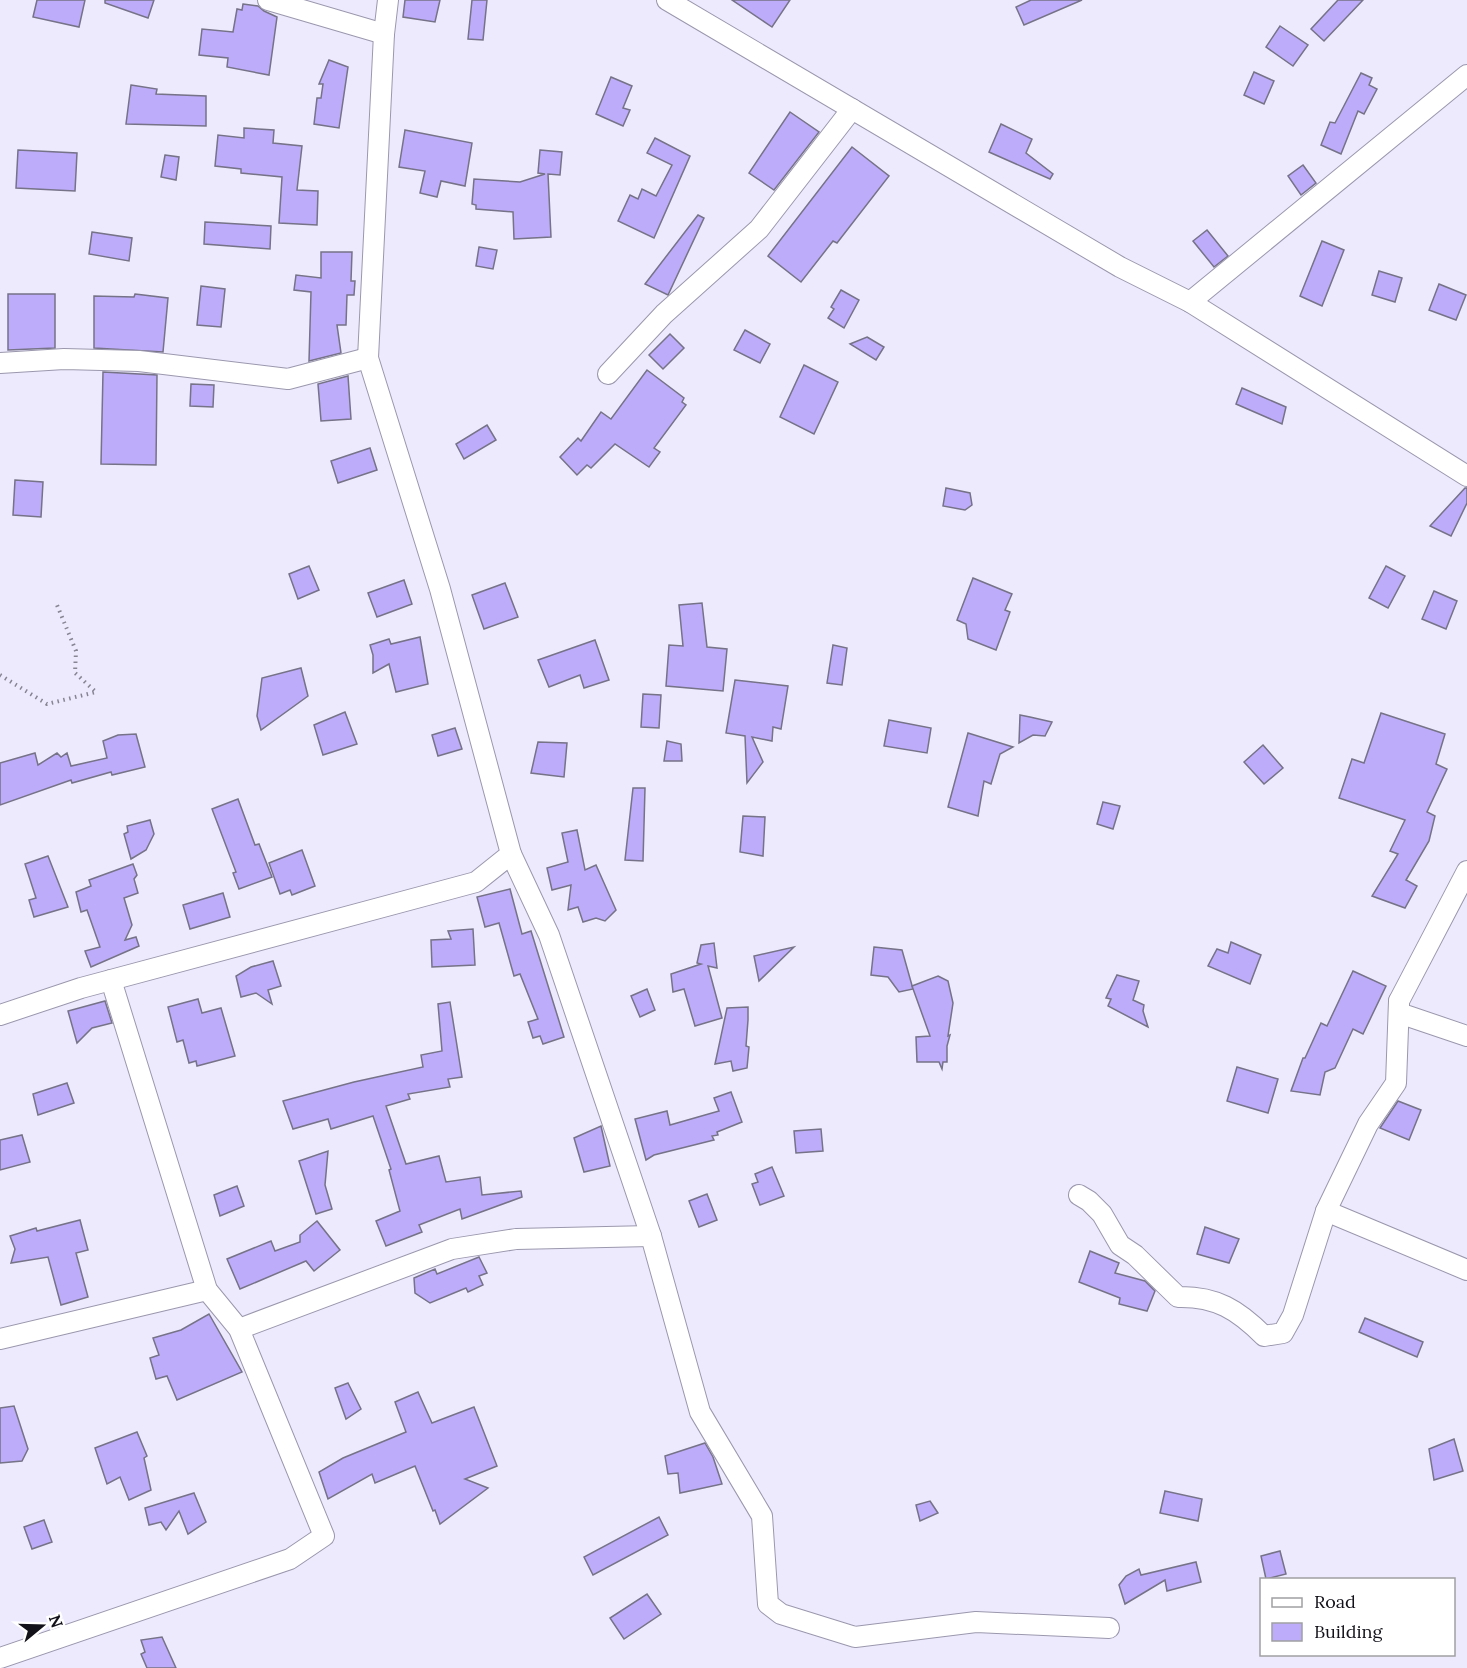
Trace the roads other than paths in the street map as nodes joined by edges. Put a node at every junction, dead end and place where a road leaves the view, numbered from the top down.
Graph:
1 (268, 0) edge
2 (388, 0) edge
3 (667, 0) edge
4 (384, 34) junction
5 (1467, 75) edge
6 (852, 109) junction
7 (1190, 302) junction
8 (368, 358) junction
9 (0, 363) edge
10 (608, 374) dead end
11 (1467, 476) edge
12 (511, 854) junction
13 (1467, 871) edge
14 (111, 980) junction
15 (1399, 1001) junction
16 (0, 1015) edge
17 (1467, 1036) edge
18 (1079, 1195) dead end
19 (1326, 1211) junction
20 (651, 1236) junction
21 (1467, 1270) edge
22 (207, 1290) junction
23 (239, 1329) junction
24 (0, 1339) edge
25 (1109, 1628) dead end
26 (0, 1659) edge

1 - 4 street
2 - 4 street
3 - 6 street
4 - 8 street
5 - 7 street
6 - 7 street
6 - 10 street
7 - 11 street
8 - 9 street
8 - 12 street
12 - 14 street
12 - 20 street
13 - 15 street
14 - 16 street
14 - 22 street
15 - 17 street
15 - 19 street
18 - 19 street
19 - 21 street
20 - 23 street
20 - 25 street
22 - 23 street
22 - 24 street
23 - 26 street

